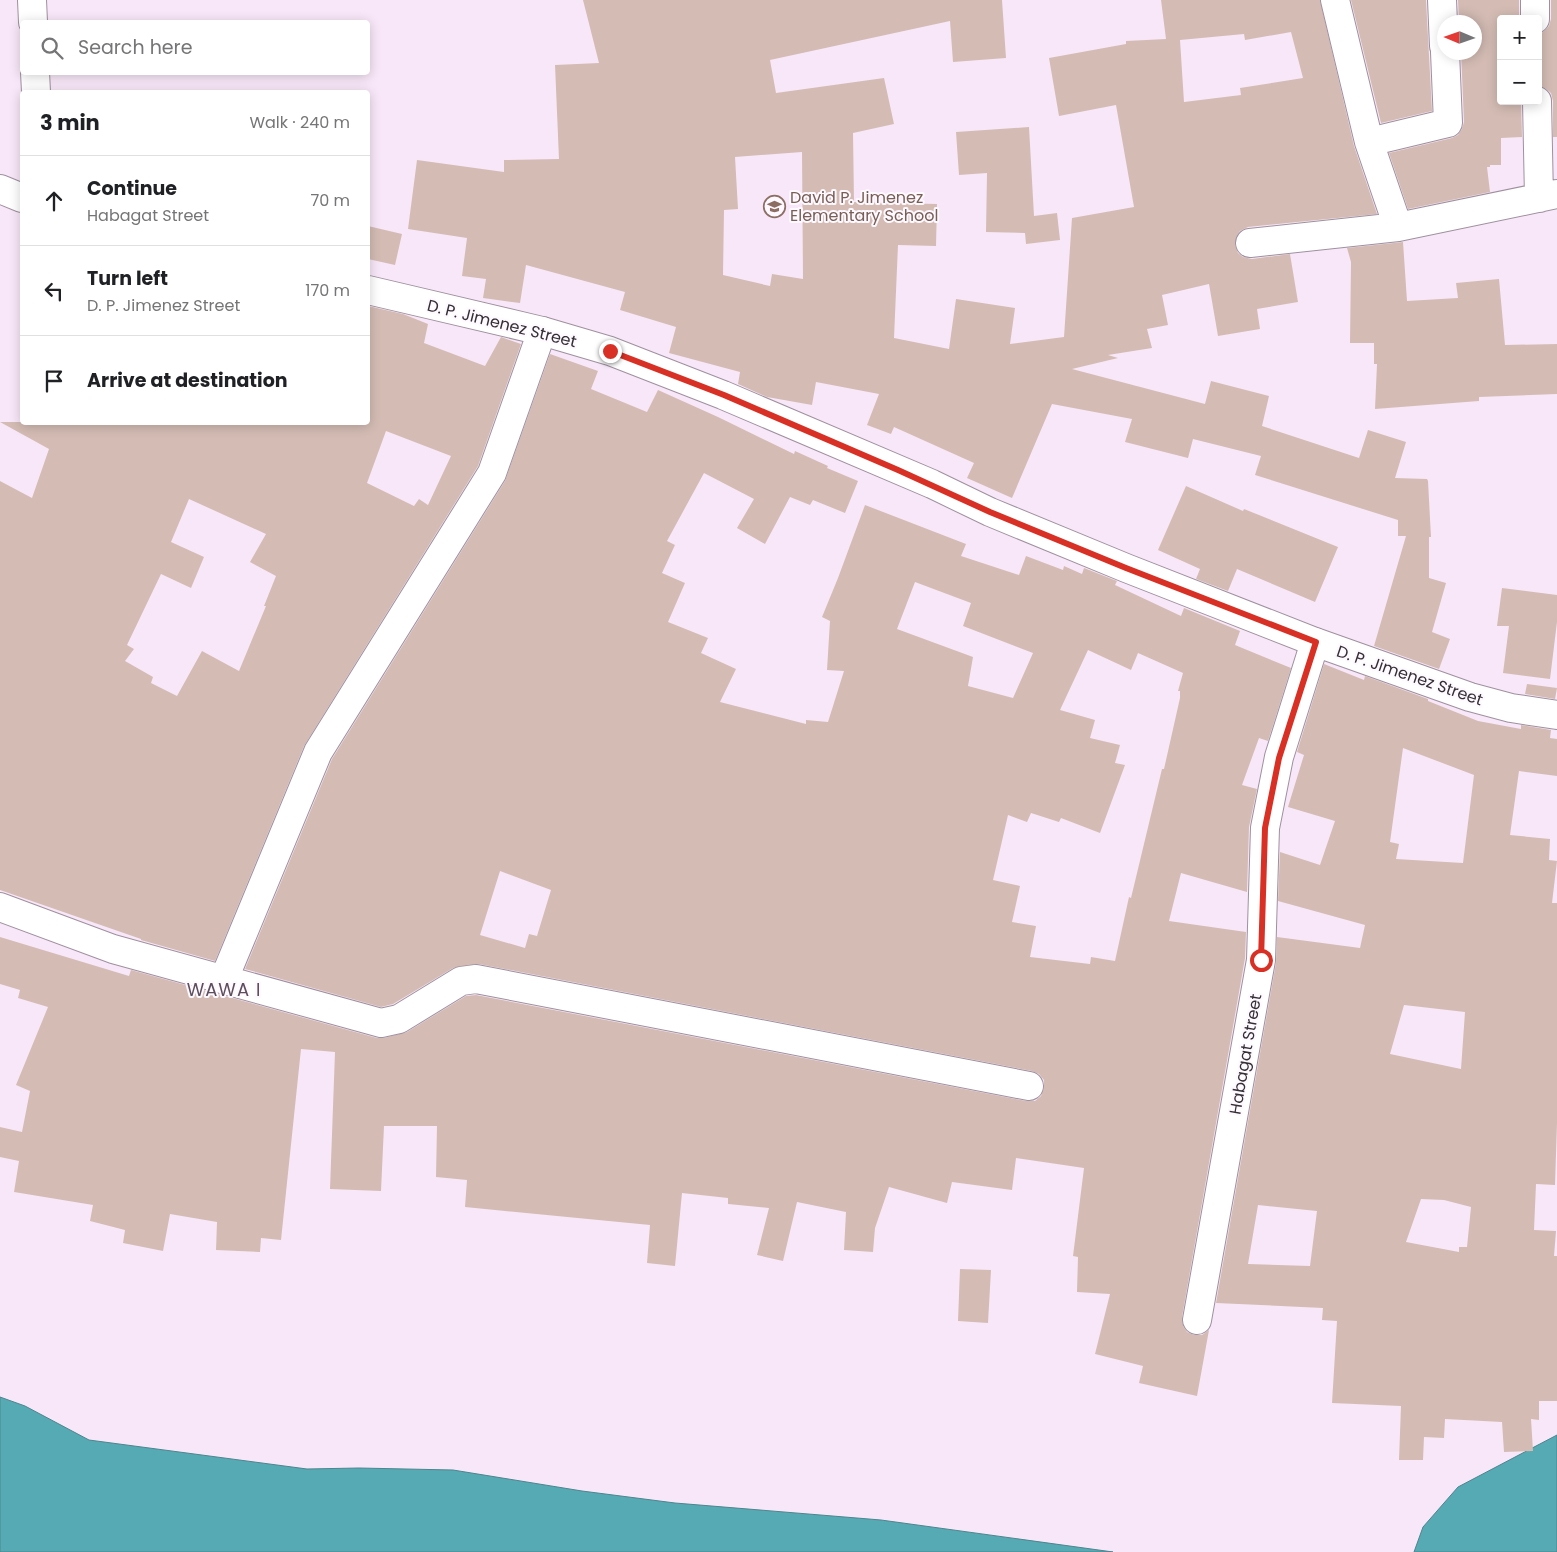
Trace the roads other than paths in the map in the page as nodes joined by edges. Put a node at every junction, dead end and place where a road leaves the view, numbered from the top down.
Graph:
1 (32, 0) edge
2 (1335, 0) edge
3 (1442, 0) edge
4 (1535, 0) edge
5 (1443, 15) edge
6 (1535, 15) edge
7 (33, 20) edge
8 (1445, 60) edge
9 (35, 75) edge
10 (36, 90) edge
11 (1537, 105) edge
12 (1369, 142) junction
13 (0, 189) edge
14 (1548, 196) edge
15 (20, 197) edge
16 (1398, 227) junction
17 (1250, 243) dead end
18 (370, 290) edge
19 (542, 331) junction
20 (1316, 642) junction
21 (1557, 715) edge
22 (0, 906) edge
23 (224, 979) junction
24 (1029, 1086) dead end
25 (1197, 1320) dead end

1 - 7 street
2 - 12 street
3 - 5 street
4 - 6 street
8 - 12 street
9 - 10 street
11 - 14 street
12 - 16 street
13 - 15 street
14 - 16 street
16 - 17 street
18 - 19 street, D. P. Jimenez Street
19 - 20 street, D. P. Jimenez Street
19 - 23 street
20 - 21 street, D. P. Jimenez Street
20 - 25 street, Habagat Street
22 - 23 street
23 - 24 street

